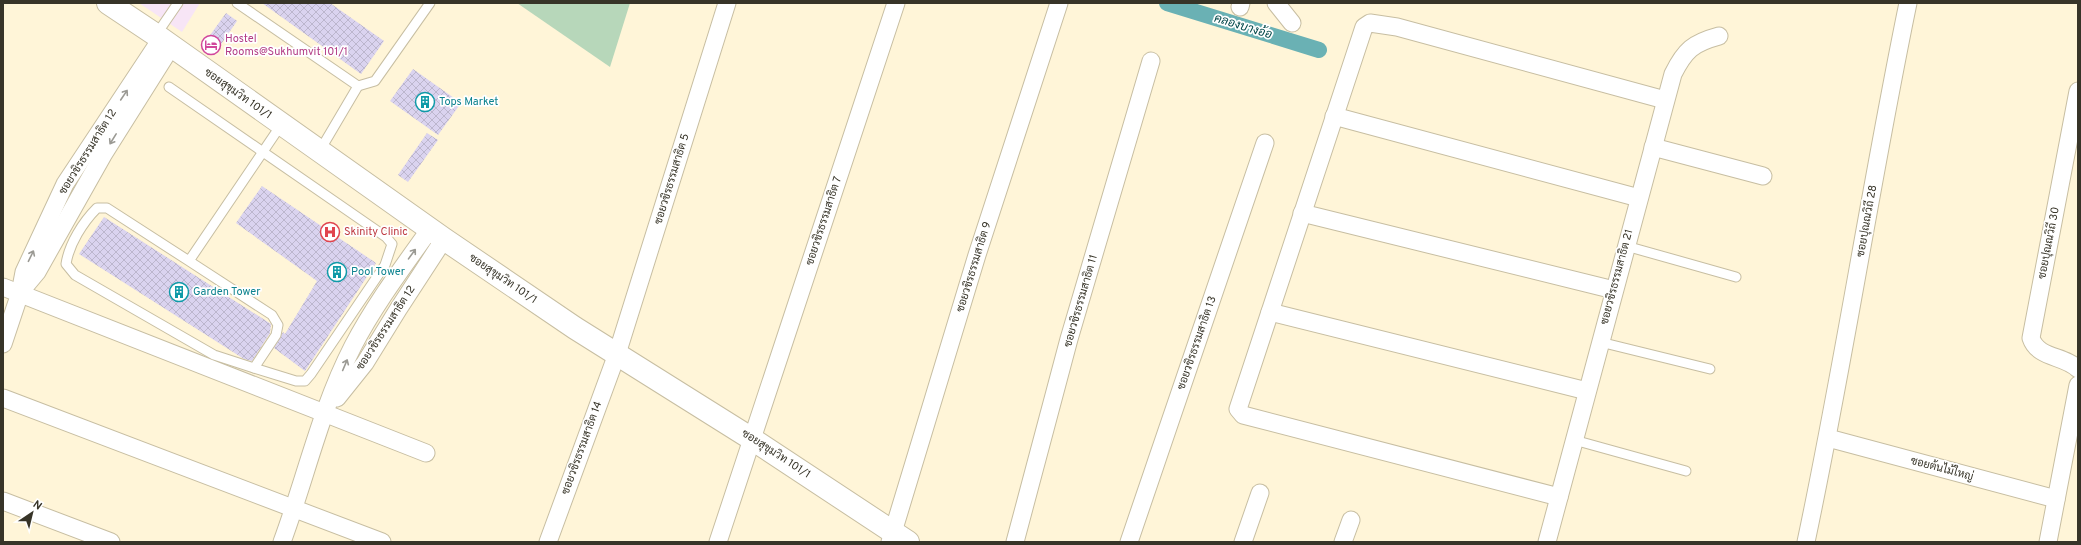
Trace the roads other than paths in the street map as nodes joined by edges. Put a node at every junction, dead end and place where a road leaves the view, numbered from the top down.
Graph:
1 (108, 3) edge
2 (178, 3) edge
3 (237, 3) edge
4 (430, 3) edge
5 (727, 3) edge
6 (896, 3) edge
7 (1059, 3) edge
8 (1276, 3) edge
9 (1908, 3) edge
10 (1292, 23) dead end
11 (1719, 36) dead end
12 (163, 40) junction
13 (1151, 61) dead end
14 (358, 86) junction
15 (169, 87) dead end
16 (2078, 91) edge
17 (1665, 100) junction
18 (1334, 116) junction
19 (282, 126) junction
20 (1265, 143) dead end
21 (1653, 147) junction
22 (262, 152) junction
23 (319, 152) junction
24 (1763, 176) dead end
25 (1639, 198) junction
26 (1302, 213) junction
27 (437, 234) junction
28 (1626, 246) junction
29 (189, 261) junction
30 (1736, 277) dead end
31 (3, 287) edge
32 (1614, 290) junction
33 (20, 293) junction
34 (1270, 312) junction
35 (1600, 342) junction
36 (3, 344) edge
37 (618, 354) junction
38 (254, 368) junction
39 (1710, 369) dead end
40 (2078, 369) edge
41 (2078, 385) edge
42 (1587, 391) junction
43 (3, 398) edge
44 (324, 414) junction
45 (752, 438) junction
46 (1828, 438) junction
47 (1574, 440) junction
48 (426, 453) dead end
49 (1686, 471) dead end
50 (1260, 493) dead end
51 (1559, 497) junction
52 (2056, 499) junction
53 (3, 501) edge
54 (294, 509) junction
55 (1351, 520) dead end
56 (897, 538) edge
57 (109, 542) edge
58 (282, 542) edge
59 (382, 542) edge
60 (548, 542) edge
61 (718, 542) edge
62 (1015, 542) edge
63 (1129, 542) edge
64 (1243, 542) edge
65 (1343, 542) edge
66 (1547, 542) edge
67 (1806, 542) edge
68 (2048, 542) edge

1 - 12 street, ซอยสุขุมวิท 101/1
2 - 12 lane
3 - 14 lane
4 - 14 lane
5 - 37 street, ซอยวชิรธรรมสาธิต 5
6 - 45 street, ซอยวชิรธรรมสาธิต 7
7 - 56 street, ซอยวชิรธรรมสาธิต 9
8 - 10 street
9 - 46 street, ซอยปุณณวิถี 28
11 - 17 street, ซอยวชิรธรรมสาธิต 21
12 - 19 street, ซอยสุขุมวิท 101/1
12 - 33 street, ซอยวชิรธรรมสาธิต 12
13 - 62 street, ซอยวชิรธรรมสาธิต 11
14 - 23 lane
15 - 22 lane
16 - 40 street, ซอยปุณณวิถี 30
17 - 18 street
17 - 21 street, ซอยวชิรธรรมสาธิต 21
18 - 25 street
18 - 26 street
19 - 22 lane
19 - 23 street, ซอยสุขุมวิท 101/1
20 - 63 street, ซอยวชิรธรรมสาธิต 13
21 - 24 street
21 - 25 street, ซอยวชิรธรรมสาธิต 21
22 - 29 lane
22 - 38 lane
23 - 27 street, ซอยสุขุมวิท 101/1
25 - 28 street, ซอยวชิรธรรมสาธิต 21
26 - 32 street
26 - 34 street
27 - 37 street, ซอยสุขุมวิท 101/1
27 - 44 street, ซอยวชิรธรรมสาธิต 12
28 - 30 lane
28 - 32 street, ซอยวชิรธรรมสาธิต 21
29 - 38 lane
29 - 38 lane
31 - 33 street
32 - 35 street, ซอยวชิรธรรมสาธิต 21
33 - 36 street, ซอยวชิรธรรมสาธิต 12
33 - 44 street
34 - 42 street
34 - 51 street
35 - 39 lane
35 - 42 street, ซอยวชิรธรรมสาธิต 21
37 - 45 street, ซอยสุขุมวิท 101/1
37 - 60 street, ซอยวชิรธรรมสาธิต 14
41 - 52 street
42 - 47 street, ซอยวชิรธรรมสาธิต 21
43 - 54 street
44 - 48 street
44 - 54 street, ซอยวชิรธรรมสาธิต 12
45 - 56 street, ซอยสุขุมวิท 101/1
45 - 61 street, ซอยวชิรธรรมสาธิต 7
46 - 52 street, ซอยต้นไม้ใหญ่
46 - 67 street, ซอยปุณณวิถี 28
47 - 49 lane
47 - 51 street, ซอยวชิรธรรมสาธิต 21
50 - 64 street
51 - 66 street, ซอยวชิรธรรมสาธิต 21
52 - 68 street
53 - 57 street
54 - 58 street, ซอยวชิรธรรมสาธิต 12
54 - 59 street
55 - 65 street

